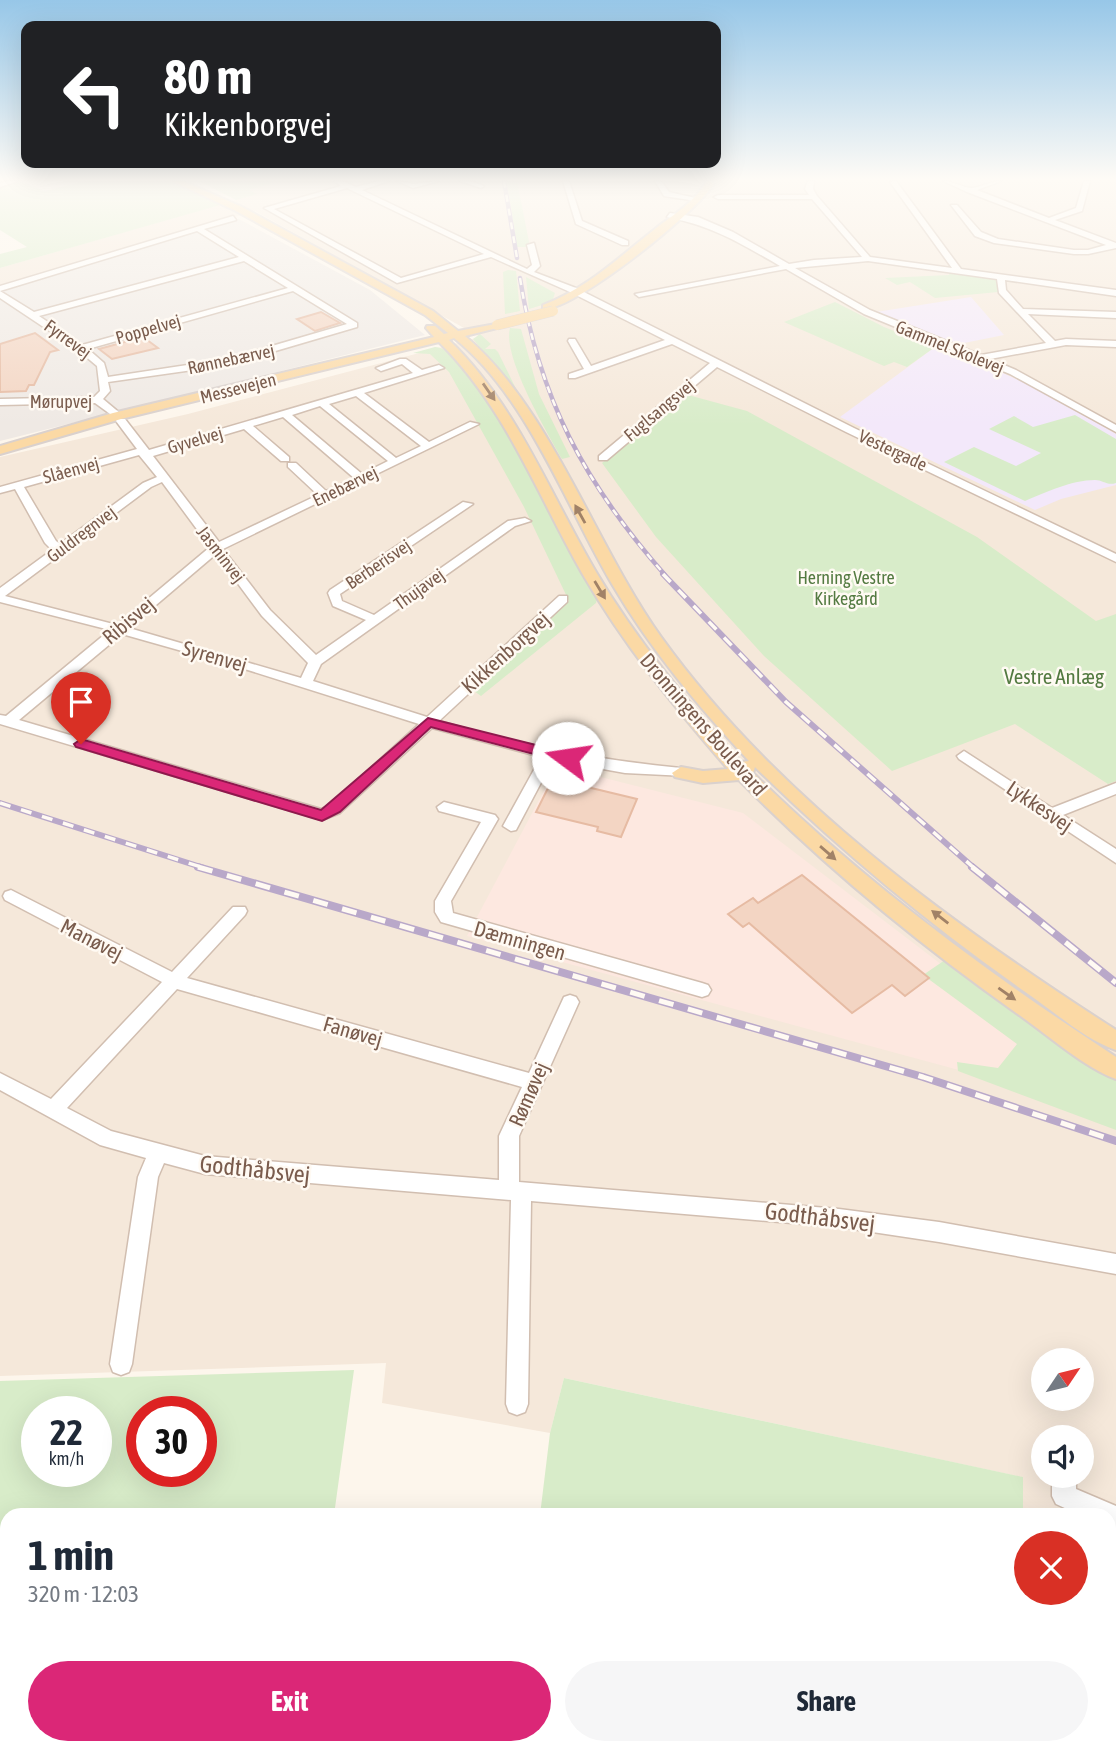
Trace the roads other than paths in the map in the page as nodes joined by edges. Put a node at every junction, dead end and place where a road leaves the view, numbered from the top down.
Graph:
1 (90, 263) edge
2 (228, 263) edge
3 (254, 263) edge
4 (331, 263) edge
5 (367, 263) edge
6 (463, 263) edge
7 (507, 263) edge
8 (535, 263) edge
9 (624, 263) edge
10 (624, 263) edge
11 (782, 263) edge
12 (829, 263) edge
13 (900, 263) edge
14 (952, 263) edge
15 (789, 267) junction
16 (957, 270) junction
17 (531, 274) junction
18 (1001, 276) junction
19 (296, 288) junction
20 (0, 291) edge
21 (388, 292) junction
22 (1116, 293) edge
23 (639, 294) dead end
24 (581, 297) junction
25 (1021, 311) junction
26 (34, 315) junction
27 (1116, 316) edge
28 (449, 335) junction
29 (572, 341) dead end
30 (671, 341) junction
31 (1052, 344) junction
32 (1116, 344) edge
33 (82, 348) junction
34 (981, 358) junction
35 (344, 362) junction
36 (716, 363) junction
37 (381, 368) dead end
38 (439, 368) dead end
39 (589, 370) junction
40 (420, 373) junction
41 (496, 373) joint
42 (572, 376) dead end
43 (105, 380) junction
44 (357, 392) junction
45 (97, 400) junction
46 (0, 402) edge
47 (321, 402) junction
48 (284, 413) junction
49 (119, 419) junction
50 (474, 424) dead end
51 (246, 425) junction
52 (1116, 429) edge
53 (428, 446) junction
54 (0, 450) edge
55 (143, 453) junction
56 (603, 458) dead end
57 (395, 462) junction
58 (163, 478) junction
59 (361, 478) junction
60 (18, 485) junction
61 (0, 490) edge
62 (325, 496) junction
63 (467, 504) dead end
64 (525, 521) dead end
65 (216, 548) junction
66 (60, 550) junction
67 (1116, 558) edge
68 (0, 596) edge
69 (563, 599) dead end
70 (376, 620) junction
71 (118, 629) junction
72 (654, 639) junction
73 (315, 662) junction
74 (305, 684) junction
75 (687, 710) junction
76 (4, 721) edge
77 (428, 722) junction
78 (550, 753) junction
79 (964, 756) dead end
80 (743, 769) junction
81 (690, 771) junction
82 (1116, 788) edge
83 (444, 807) dead end
84 (1051, 814) junction
85 (511, 826) dead end
86 (834, 830) junction
87 (1116, 857) edge
88 (11, 896) dead end
89 (239, 911) dead end
90 (174, 981) junction
91 (702, 989) dead end
92 (570, 1002) dead end
93 (1116, 1041) edge
94 (1116, 1069) edge
95 (0, 1081) edge
96 (533, 1082) junction
97 (52, 1111) junction
98 (158, 1154) junction
99 (515, 1192) junction
100 (1116, 1264) edge
101 (121, 1364) dead end
102 (517, 1404) dead end
103 (1063, 1488) edge
104 (1092, 1508) edge

1 - 20 street
2 - 26 street
3 - 19 street
4 - 21 main road, Dronningens Boulevard
5 - 6 street
7 - 17 street, Vestergade
8 - 17 street
9 - 24 main road
10 - 24 main road
11 - 15 street, Gammel Skolevej
12 - 15 street
13 - 16 street
14 - 16 street
15 - 23 street
15 - 34 street, Gammel Skolevej
16 - 18 street
17 - 24 street, Vestergade
18 - 22 street
18 - 25 street
19 - 33 street, Poppelvej
19 - 43 street, Rønnebærvej
20 - 26 street, Fyrrevej
21 - 28 main road, Dronningens Boulevard
21 - 28 main road, Dronningens Boulevard
24 - 28 main road, bridge
24 - 30 street, Vestergade
25 - 27 street
25 - 31 street
26 - 33 street, Fyrrevej
28 - 35 main road, Messevejen
28 - 35 main road, Messevejen
28 - 41 main road
28 -> 75 main road, Dronningens Boulevard
29 - 39 street
30 - 36 street, Vestergade
30 - 39 street
31 - 32 street
31 - 34 street
33 - 43 street, Fyrrevej
34 - 52 street, Gammel Skolevej
35 - 49 main road, Messevejen
36 - 56 street, Fuglsangsvej
36 - 67 street, Vestergade
37 - 40 street, Gyvelvej
38 - 40 street, Gyvelvej
39 - 42 street
40 - 44 street, Gyvelvej
72 -> 41 main road, Dronningens Boulevard
43 - 45 street, Fyrrevej
44 - 47 street, Gyvelvej
44 - 53 street
45 - 46 street, Mørupvej
45 - 49 street, Mørupvej
47 - 48 street, Gyvelvej
47 - 57 street
48 - 51 street, Gyvelvej
48 - 59 street
49 - 54 main road, Messevejen
49 - 55 street, Jasminvej
50 - 53 street, Enebærvej
51 - 55 street, Gyvelvej
51 - 62 street, Gyvelvej
53 - 57 street, Enebærvej
55 - 58 street, Jasminvej
55 - 60 street, Slåenvej
57 - 59 street, Enebærvej
58 - 65 street, Jasminvej
58 - 66 street, Guldregnvej
59 - 62 street, Enebærvej
60 - 61 street, Slåenvej
60 - 66 street
62 - 65 street, Enebærvej
63 - 70 street, Berberisvej
64 - 70 street, Thujavej
65 - 71 street, Ribisvej
65 - 73 street, Jasminvej
66 - 68 street, Guldregnvej
68 - 71 street, Syrenvej
69 - 77 street, Kikkenborgvej
70 - 73 street, Thujavej
71 - 74 street, Syrenvej
71 - 76 street, Ribisvej
72 - 80 main road
72 - 86 main road, Dronningens Boulevard
73 - 74 street
74 - 77 street, Syrenvej
75 - 80 main road, Dronningens Boulevard
75 - 81 main road
76 - 77 street, Kikkenborgvej
77 - 78 street
78 - 81 street
78 - 85 street
79 - 84 street, Lykkesvej
80 - 81 main road
80 - 86 main road
80 -> 94 main road, Dronningens Boulevard
82 - 84 street
83 - 91 street, Dæmningen
84 - 87 street, Lykkesvej
93 -> 86 main road, Dronningens Boulevard
88 - 90 street, Manøvej
89 - 90 street
90 - 96 street, Fanøvej
90 - 97 street
92 - 96 street, Rømøvej
95 - 97 street, Godthåbsvej
96 - 99 street, Rømøvej
97 - 98 street, Godthåbsvej
98 - 99 street, Godthåbsvej
98 - 101 street
99 - 100 street, Godthåbsvej
99 - 102 street
103 - 104 street

